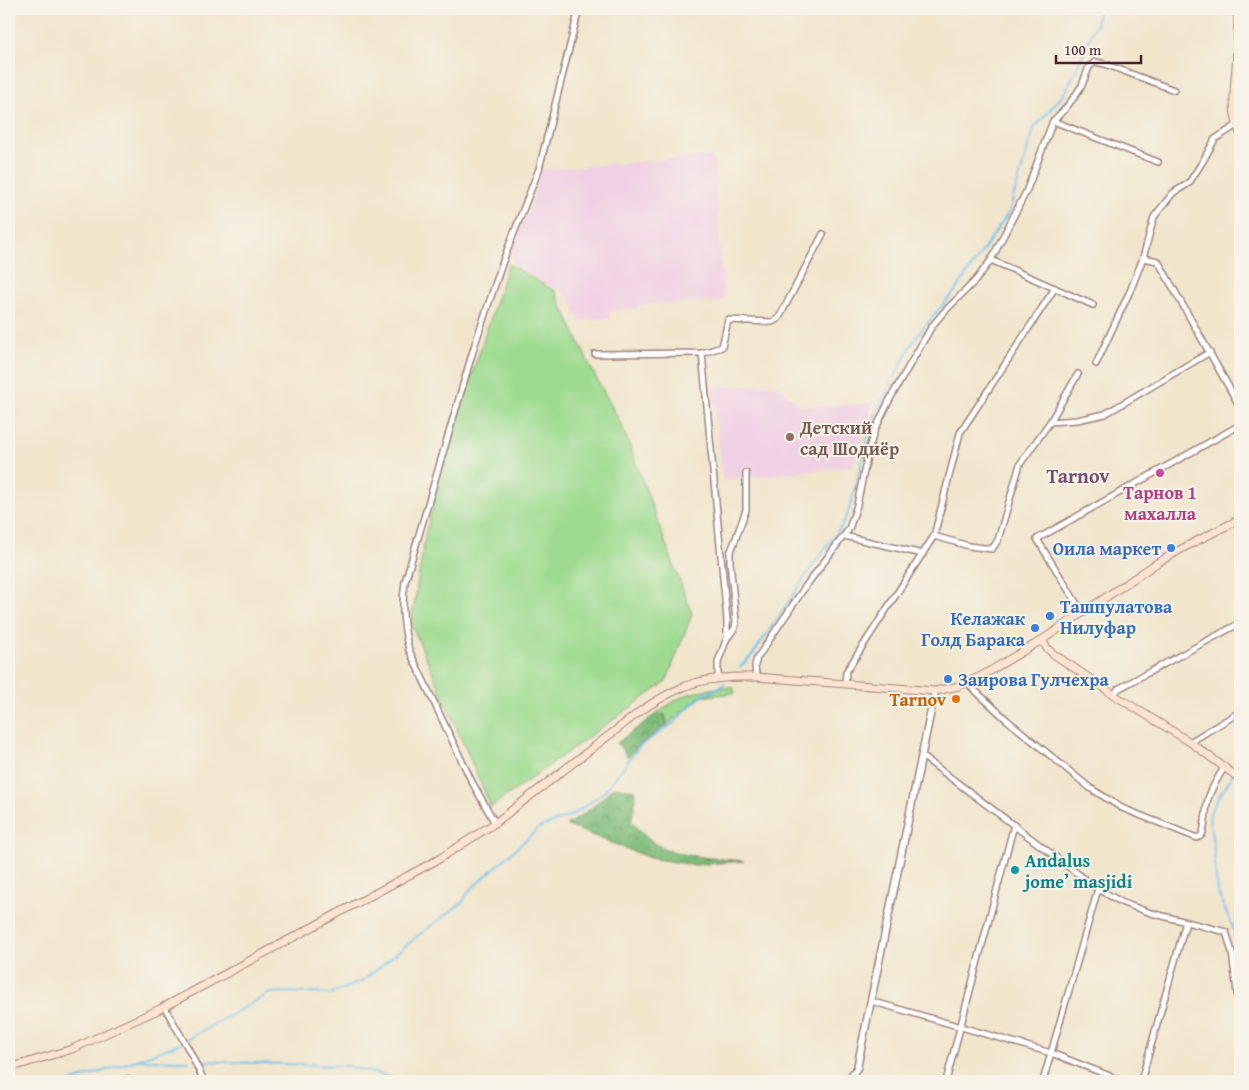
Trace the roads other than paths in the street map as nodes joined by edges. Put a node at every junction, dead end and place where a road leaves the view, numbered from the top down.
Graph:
1 (579, 9) edge
2 (1238, 9) edge
3 (1237, 85) edge
4 (1174, 90) dead end
5 (1053, 122) junction
6 (1237, 124) junction
7 (1240, 133) edge
8 (1158, 162) dead end
9 (823, 234) dead end
10 (1143, 258) junction
11 (991, 260) junction
12 (1055, 288) junction
13 (1093, 305) dead end
14 (1210, 352) junction
15 (702, 353) junction
16 (596, 354) dead end
17 (1096, 364) dead end
18 (1078, 374) dead end
19 (1240, 407) edge
20 (1050, 422) junction
21 (1240, 425) edge
22 (746, 473) dead end
23 (1240, 519) edge
24 (844, 536) junction
25 (934, 536) junction
26 (923, 554) junction
27 (1082, 612) junction
28 (1240, 623) edge
29 (727, 638) junction
30 (1042, 640) junction
31 (718, 677) junction
32 (756, 677) junction
33 (845, 683) junction
34 (967, 683) junction
35 (935, 691) junction
36 (1114, 695) junction
37 (1240, 712) edge
38 (1190, 742) junction
39 (922, 756) junction
40 (1226, 769) junction
41 (1239, 778) edge
42 (495, 823) junction
43 (1014, 825) junction
44 (1098, 889) junction
45 (1186, 922) junction
46 (871, 1001) junction
47 (164, 1006) junction
48 (1240, 1016) edge
49 (961, 1027) junction
50 (1051, 1053) junction
51 (9, 1068) edge
52 (204, 1081) edge
53 (847, 1081) edge
54 (946, 1081) edge
55 (1043, 1081) edge
56 (1122, 1081) edge
57 (1141, 1081) edge

1 - 42 street
2 - 3 main road
3 - 6 main road
4 - 5 street
5 - 8 street
5 - 11 street
6 - 7 main road
6 - 10 street
9 - 15 street
10 - 14 street
10 - 17 street
11 - 12 street
11 - 24 street
12 - 13 street
12 - 25 street
14 - 19 street
14 - 20 street
15 - 16 street
15 - 29 street
18 - 20 street
20 - 25 street
21 - 27 street
22 - 29 street
23 - 27 main road
24 - 26 street
24 - 32 street
25 - 26 street
26 - 33 street
27 - 30 main road
28 - 36 street
29 - 31 street
30 - 34 main road
30 - 36 main road
31 - 32 main road
31 - 42 main road
32 - 33 main road
33 - 35 main road
34 - 35 main road
34 - 40 street
35 - 39 street
36 - 38 main road
37 - 38 street
38 - 40 main road
39 - 43 street
39 - 46 street
40 - 41 main road
42 - 47 main road
43 - 44 street
43 - 49 street
44 - 45 street
44 - 50 street
45 - 48 street
45 - 57 street
46 - 49 street
46 - 53 street
47 - 51 main road
47 - 52 street
49 - 50 street
49 - 54 street
50 - 55 street
50 - 56 street

